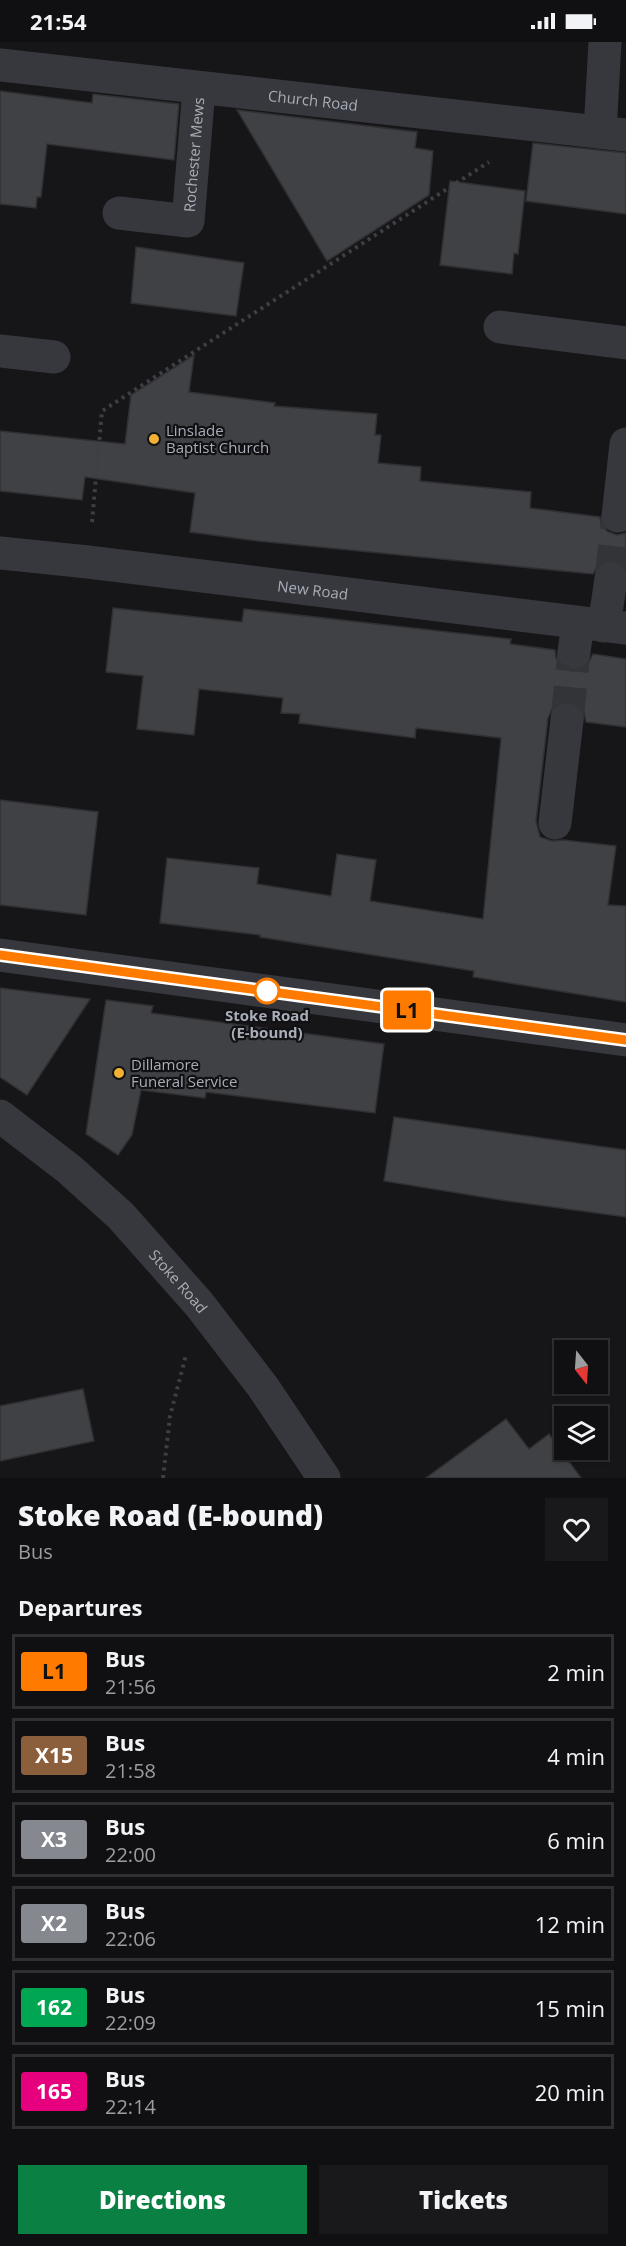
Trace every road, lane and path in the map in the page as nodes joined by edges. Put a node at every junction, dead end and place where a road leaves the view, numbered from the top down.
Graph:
1 (605, 42) edge
2 (0, 65) edge
3 (614, 78) edge
4 (200, 88) junction
5 (546, 125) junction
6 (613, 134) edge
7 (119, 213) dead end
8 (500, 327) dead end
9 (626, 343) edge
10 (0, 351) edge
11 (54, 357) dead end
12 (626, 444) edge
13 (618, 516) tunnel mouth
14 (0, 553) edge
15 (88, 562) junction
16 (611, 579) tunnel mouth
17 (596, 632) edge
18 (567, 720) tunnel mouth
19 (555, 823) dead end
20 (0, 955) edge
21 (626, 1040) edge
22 (0, 1116) edge
23 (199, 1304) junction
24 (163, 1478) edge
25 (324, 1478) edge

1 - 3 street
2 - 4 street, Church Road
3 - 6 street
4 - 5 street, Church Road
4 - 7 street, Rochester Mews
5 - 6 street, Church Road
5 - 15 path
8 - 9 street
10 - 11 street
12 - 13 street
14 - 15 street, New Road
15 - 17 street, New Road
16 - 17 street
18 - 19 street
20 - 21 street
22 - 23 street, Stoke Road
23 - 24 path
23 - 25 street, Stoke Road

